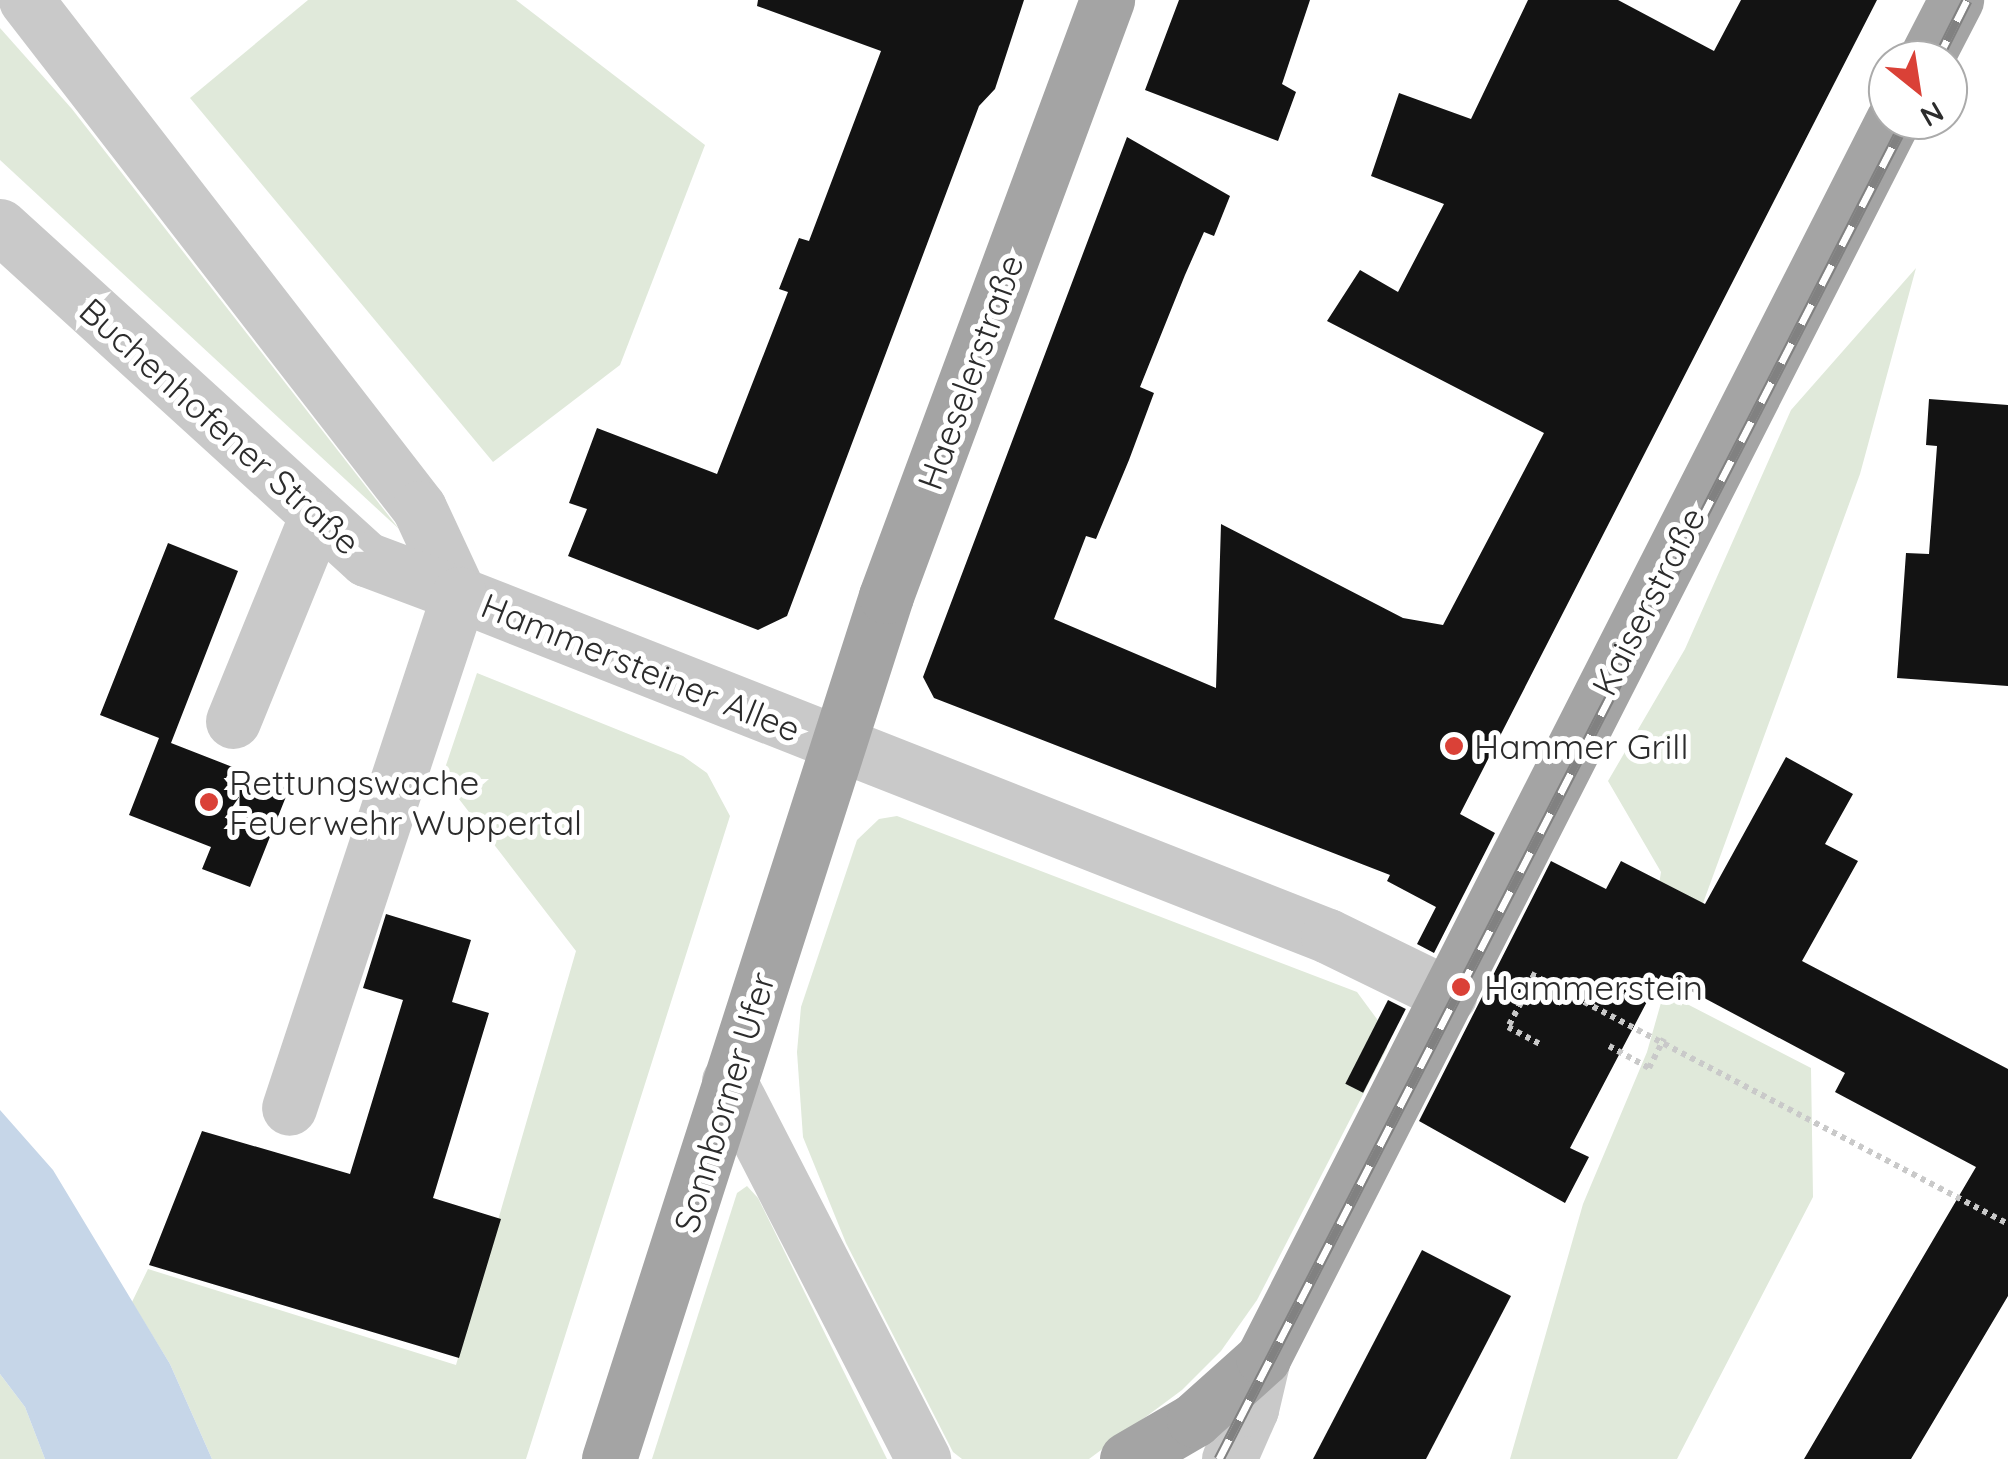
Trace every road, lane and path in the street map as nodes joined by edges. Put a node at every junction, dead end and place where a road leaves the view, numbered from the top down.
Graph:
1 (26, 0) edge
2 (1108, 0) edge
3 (1956, 0) edge
4 (1935, 40) edge
5 (1884, 140) edge
6 (0, 226) edge
7 (316, 518) junction
8 (459, 594) junction
9 (233, 721) dead end
10 (836, 745) junction
11 (1450, 995) junction
12 (1664, 1039) junction
13 (1542, 1045) dead end
14 (1609, 1046) dead end
15 (730, 1081) junction
16 (289, 1108) dead end
17 (2008, 1224) edge
18 (1262, 1358) junction
19 (610, 1459) edge
20 (923, 1459) edge
21 (1127, 1459) edge
22 (1229, 1459) edge

1 - 8 street, Hammersteiner Allee
2 - 10 main road, Haeselerstraße
3 - 4 main road
5 - 11 main road, Kaiserstraße
6 - 7 street, Buchenhofener Straße
7 - 8 street, Buchenhofener Straße
7 - 9 street
8 - 10 street, Hammersteiner Allee
8 - 16 street
10 - 11 street, Hammersteiner Allee
10 - 15 main road, Sonnborner Ufer
11 - 18 main road, Kaiserstraße
12 - 13 path
12 - 14 path
12 - 17 path
15 - 19 main road, Sonnborner Ufer
15 - 20 street
18 - 21 main road, Kaiserstraße
18 - 22 street

